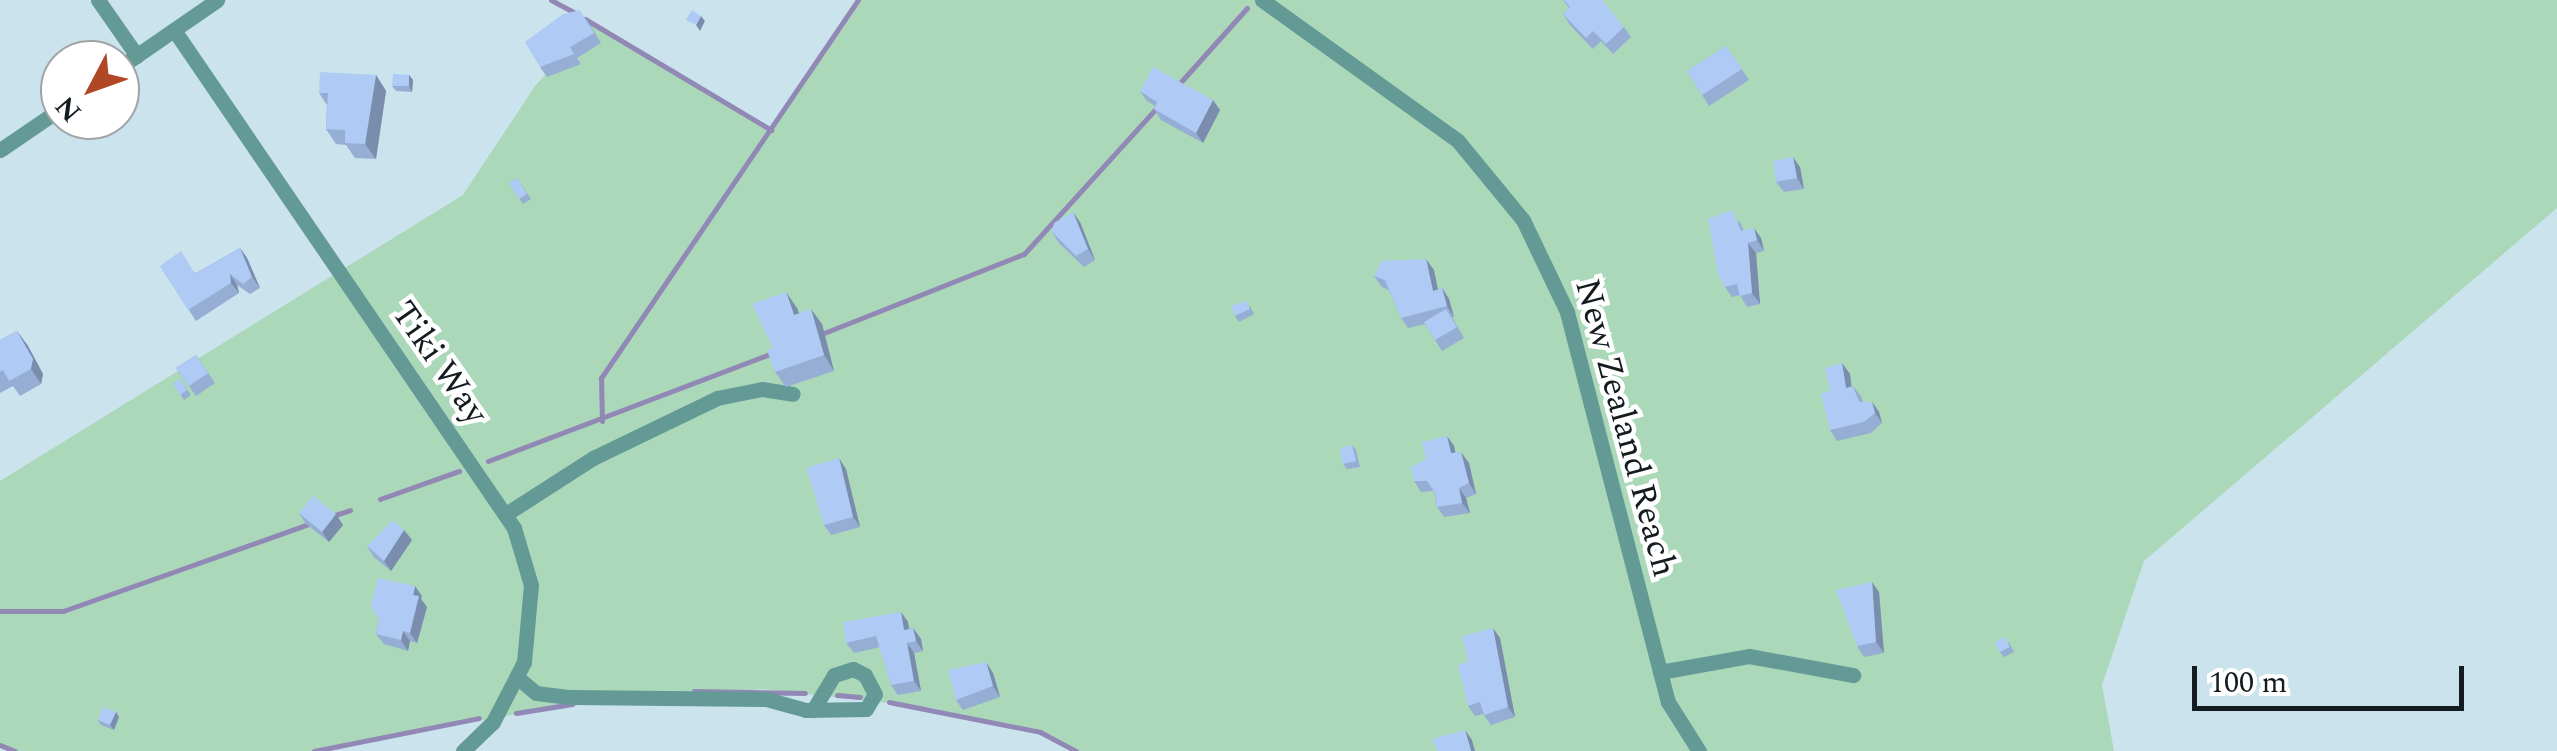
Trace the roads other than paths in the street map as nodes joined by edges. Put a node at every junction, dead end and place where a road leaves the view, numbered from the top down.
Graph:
1 (98, 0) edge
2 (217, 0) edge
3 (1262, 0) edge
4 (174, 30) junction
5 (126, 40) edge
6 (140, 54) edge
7 (40, 122) edge
8 (0, 150) edge
9 (793, 394) dead end
10 (506, 514) junction
11 (1660, 672) junction
12 (1853, 676) dead end
13 (518, 678) junction
14 (813, 710) dead end
15 (463, 751) edge
16 (1699, 751) edge

1 - 5 street
2 - 4 street
3 - 11 street, New Zealand Reach
4 - 6 street
4 - 10 street, Tiki Way
7 - 8 street
9 - 10 street
10 - 13 street, Tiki Way
11 - 12 street
11 - 16 street, New Zealand Reach
13 - 14 street
13 - 15 street, Tiki Way

